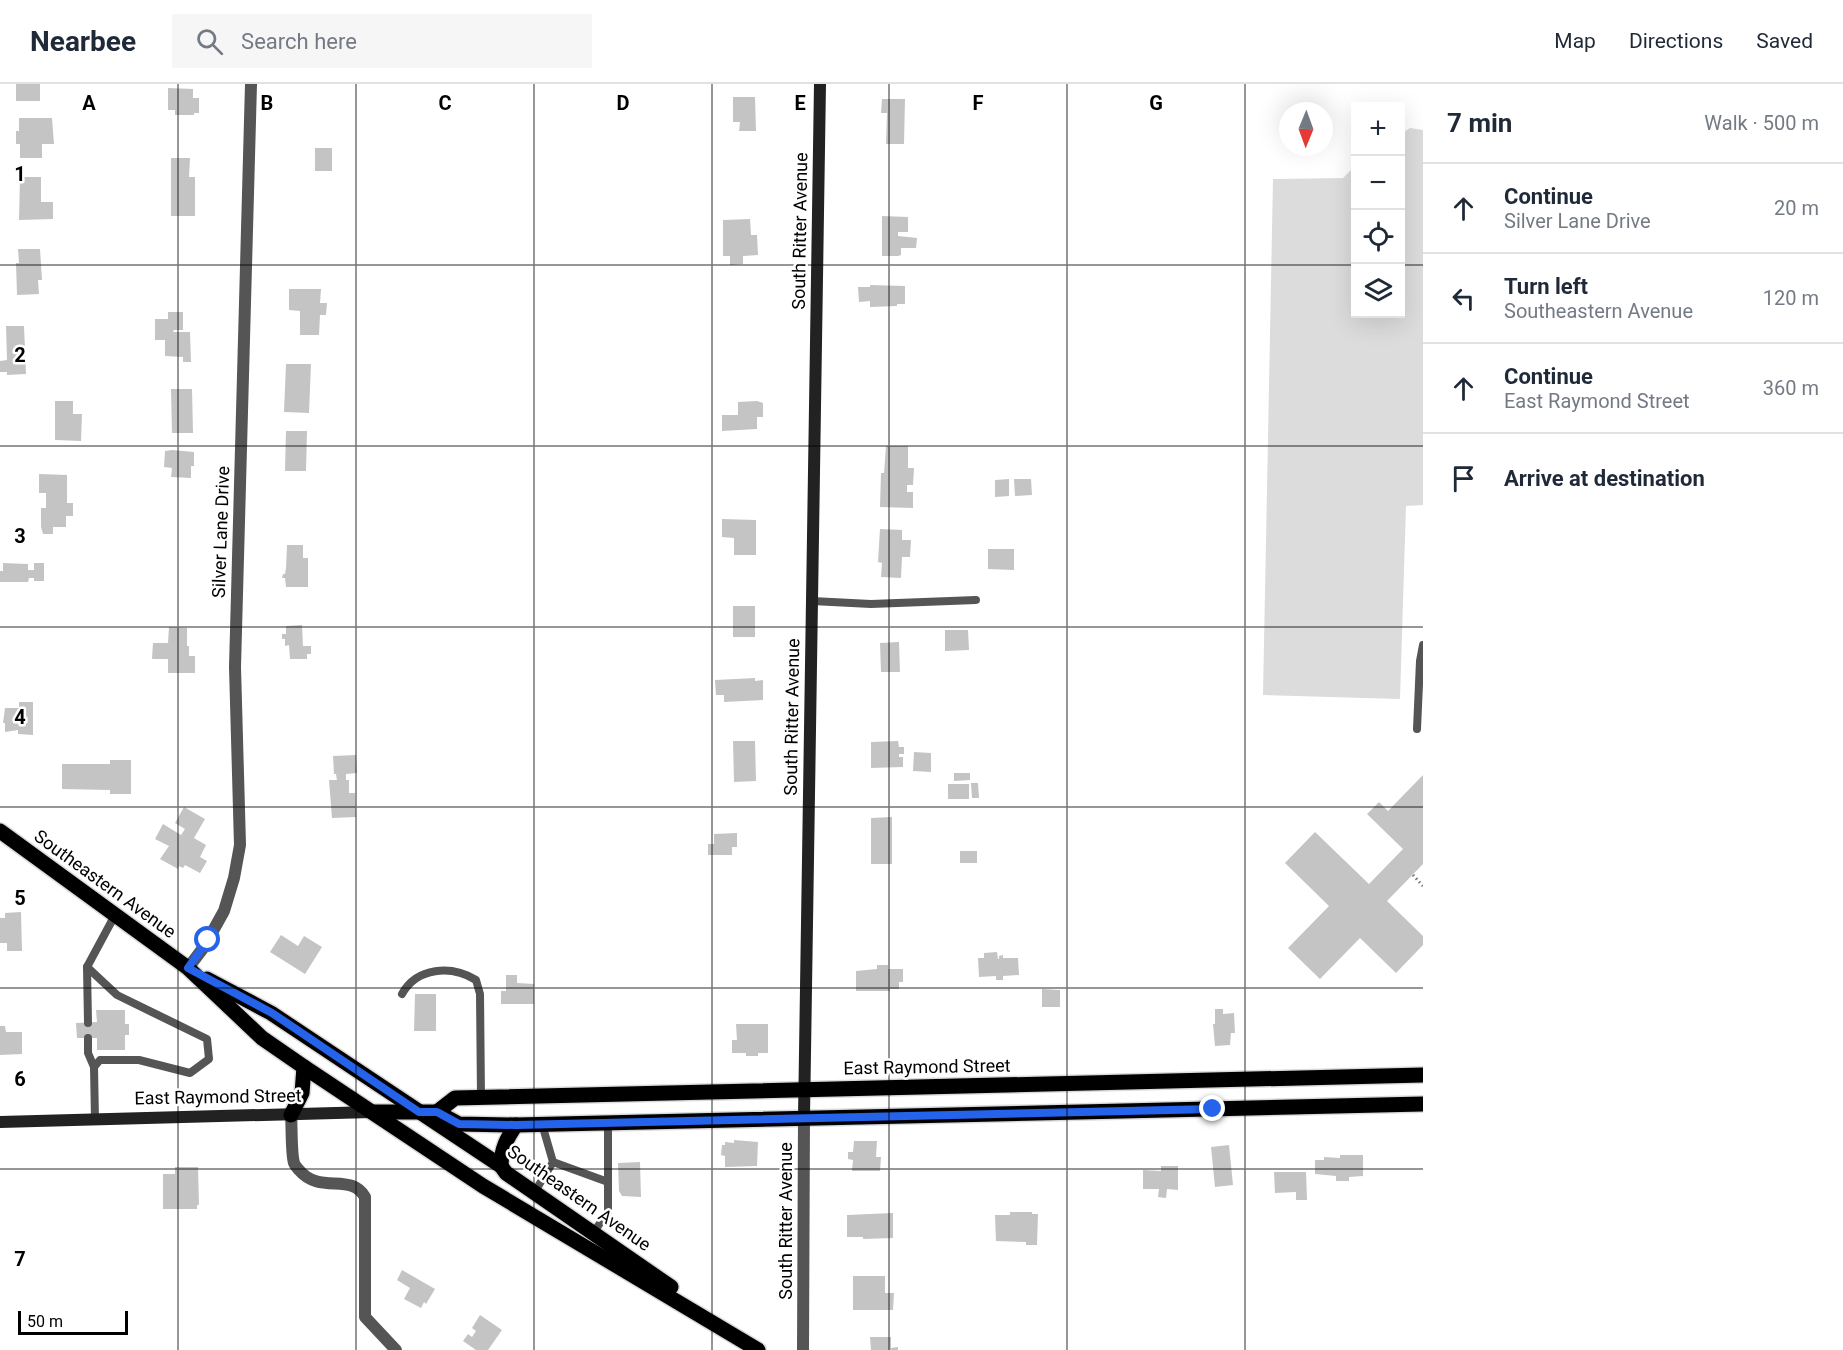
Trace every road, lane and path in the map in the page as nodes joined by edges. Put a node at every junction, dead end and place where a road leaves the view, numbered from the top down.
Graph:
1 (251, 84) edge
2 (820, 84) edge
3 (976, 600) dead end
4 (812, 601) junction
5 (1423, 645) edge
6 (1417, 729) dead end
7 (0, 831) edge
8 (1413, 875) dead end
9 (1423, 886) edge
10 (115, 915) junction
11 (87, 967) junction
12 (188, 968) junction
13 (402, 994) dead end
14 (88, 1023) dead end
15 (88, 1038) dead end
16 (94, 1067) junction
17 (304, 1067) junction
18 (1423, 1075) edge
19 (804, 1089) junction
20 (481, 1097) junction
21 (1423, 1104) edge
22 (419, 1112) junction
23 (437, 1112) junction
24 (372, 1113) junction
25 (291, 1116) junction
26 (804, 1117) junction
27 (95, 1120) junction
28 (0, 1122) edge
29 (608, 1122) junction
30 (542, 1124) junction
31 (516, 1125) junction
32 (553, 1162) junction
33 (501, 1166) junction
34 (608, 1182) junction
35 (534, 1193) junction
36 (593, 1233) junction
37 (396, 1350) edge
38 (760, 1350) edge
39 (803, 1350) edge

1 - 12 street, Silver Lane Drive
2 - 4 street, South Ritter Avenue
3 - 4 lane
4 - 19 street, South Ritter Avenue
5 - 6 lane
7 - 10 main road, Southeastern Avenue
8 - 9 path
10 - 11 lane
10 - 12 main road, Southeastern Avenue
11 - 14 lane
11 - 16 lane
12 - 17 main road, Southeastern Avenue
12 - 22 main road, Southeastern Avenue
13 - 20 lane
15 - 16 lane
16 - 27 lane
17 - 24 main road, Southeastern Avenue
17 - 25 main road
18 - 19 main road, East Raymond Street
19 - 20 main road, East Raymond Street
19 - 26 street, South Ritter Avenue
20 - 23 main road, East Raymond Street
21 - 26 main road, East Raymond Street
22 - 23 main road, East Raymond Street
22 - 24 main road, East Raymond Street
22 - 33 main road, Southeastern Avenue
23 - 31 main road, East Raymond Street
24 - 25 street, East Raymond Street
24 - 38 main road, Southeastern Avenue
25 - 27 street, East Raymond Street
25 - 37 street
26 - 29 main road, East Raymond Street
26 - 39 street, South Ritter Avenue
27 - 28 street, East Raymond Street
29 - 30 main road, East Raymond Street
29 - 34 lane
30 - 31 main road, East Raymond Street
30 - 32 lane
31 - 33 main road
32 - 34 lane
32 - 35 lane
33 - 35 main road, Southeastern Avenue
34 - 36 lane
35 - 36 main road, Southeastern Avenue
36 - 38 main road, Southeastern Avenue

